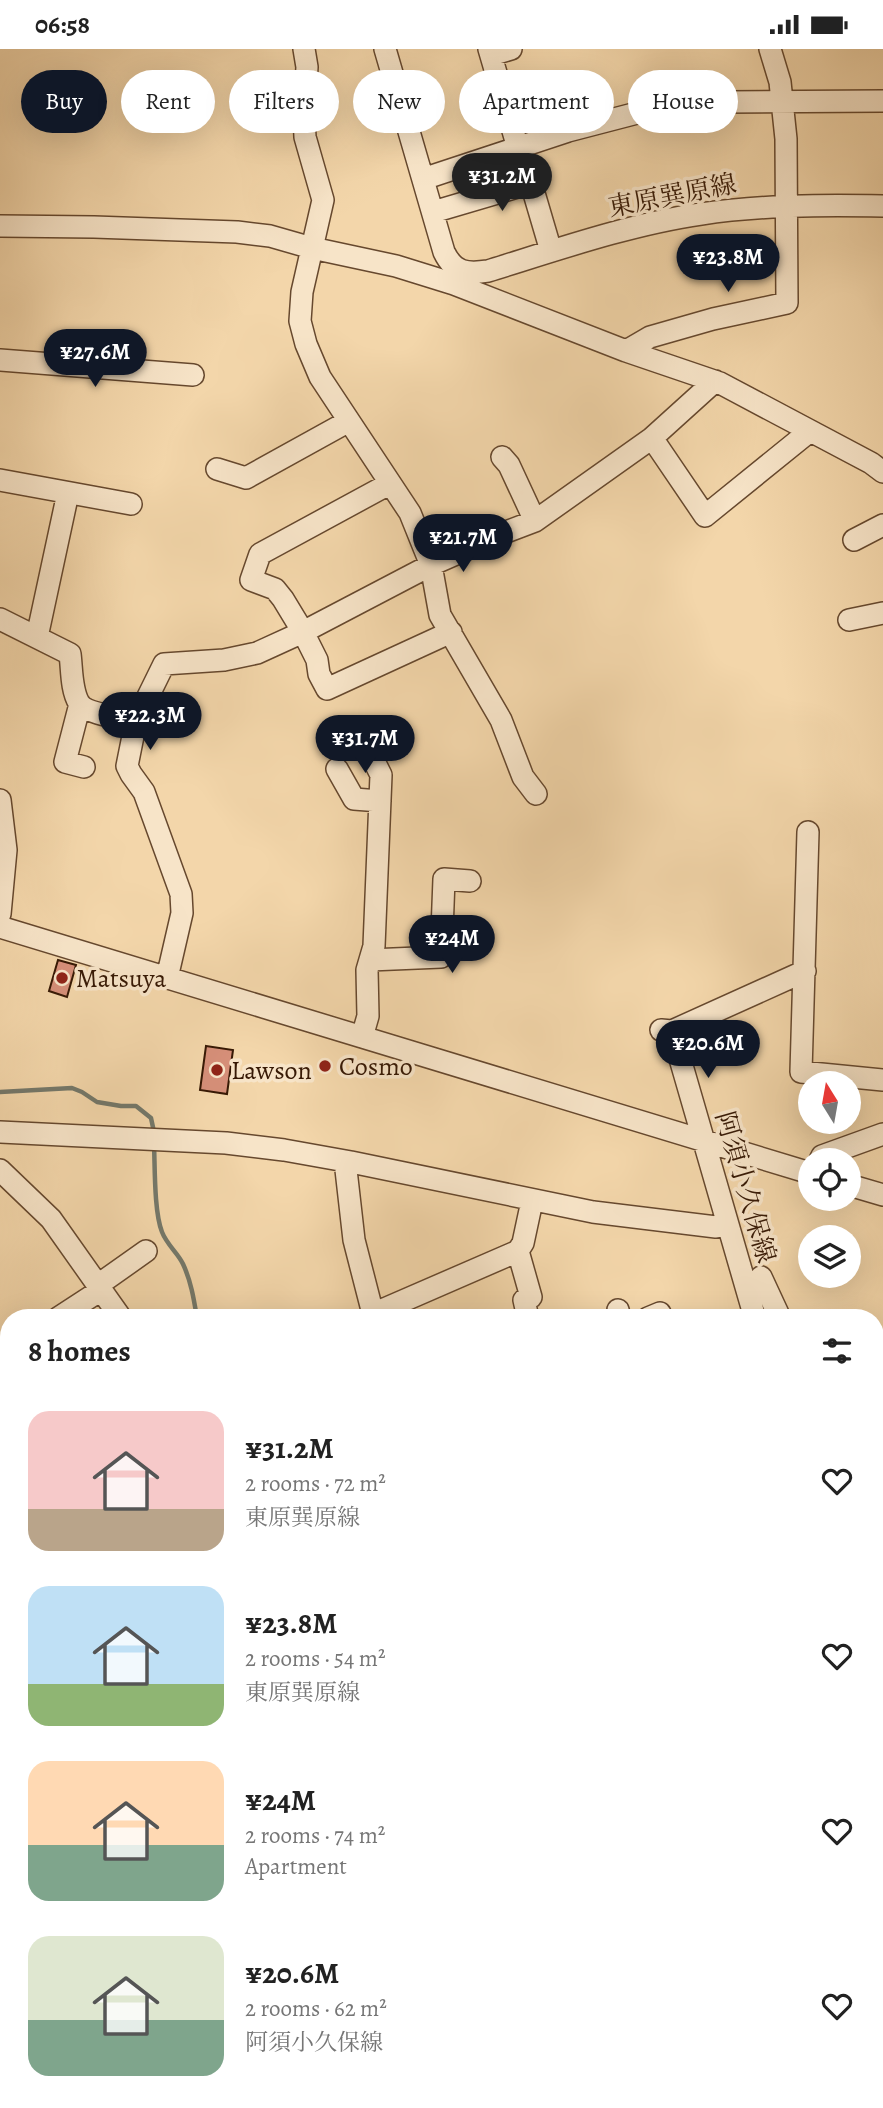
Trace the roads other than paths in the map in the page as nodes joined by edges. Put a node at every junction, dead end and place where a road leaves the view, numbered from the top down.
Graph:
1 (304, 49) edge
2 (385, 49) edge
3 (770, 49) edge
4 (497, 51) edge
5 (783, 101) junction
6 (883, 101) edge
7 (518, 148) junction
8 (423, 179) junction
9 (786, 205) junction
10 (883, 205) edge
11 (433, 212) junction
12 (0, 226) edge
13 (312, 248) junction
14 (551, 251) junction
15 (626, 351) junction
16 (0, 360) edge
17 (193, 376) dead end
18 (715, 381) junction
19 (349, 421) junction
20 (810, 431) junction
21 (652, 438) junction
22 (502, 457) dead end
23 (879, 466) edge
24 (217, 468) dead end
25 (0, 480) edge
26 (389, 484) junction
27 (68, 493) junction
28 (131, 504) dead end
29 (535, 521) junction
30 (883, 526) edge
31 (854, 540) dead end
32 (431, 565) junction
33 (883, 613) edge
34 (0, 619) edge
35 (849, 620) dead end
36 (303, 632) junction
37 (451, 632) junction
38 (37, 637) junction
39 (80, 704) junction
40 (136, 720) junction
41 (398, 738) dead end
42 (84, 767) dead end
43 (337, 769) dead end
44 (536, 794) dead end
45 (0, 800) edge
46 (380, 801) junction
47 (808, 832) dead end
48 (470, 881) dead end
49 (0, 913) edge
50 (0, 927) edge
51 (370, 960) junction
52 (805, 971) junction
53 (167, 978) junction
54 (362, 1037) junction
55 (883, 1080) edge
56 (0, 1132) edge
57 (883, 1134) edge
58 (704, 1140) junction
59 (844, 1148) edge
60 (345, 1161) junction
61 (798, 1169) edge
62 (0, 1170) edge
63 (861, 1189) edge
64 (883, 1195) edge
65 (532, 1201) junction
66 (716, 1227) dead end
67 (146, 1251) dead end
68 (518, 1251) junction
69 (761, 1277) dead end
70 (100, 1287) junction
71 (70, 1309) edge
72 (115, 1309) edge
73 (372, 1309) edge
74 (385, 1309) edge
75 (526, 1309) edge
76 (752, 1309) edge
77 (776, 1309) edge

1 - 13 street
2 - 8 street
3 - 5 street
4 - 7 street
5 - 6 street
5 - 7 street
5 - 9 street
7 - 8 street
8 - 11 street
9 - 10 street, 東原巽原線
9 - 14 street, 東原巽原線
9 - 15 street
11 - 14 street, 東原巽原線
11 - 14 street
12 - 13 street
13 - 15 street
13 - 19 street
15 - 18 street
16 - 17 street
18 - 20 street
18 - 21 street
19 - 24 street
19 - 26 street
20 - 21 street
20 - 23 street
21 - 29 street
22 - 29 street
25 - 27 street
26 - 32 street
26 - 36 street
27 - 28 street
27 - 38 street
29 - 32 street
30 - 31 street
32 - 36 street
32 - 37 street
33 - 35 street
34 - 38 street
36 - 37 street
36 - 40 street
37 - 44 street
38 - 39 street
39 - 40 street
39 - 42 street
40 - 53 street
41 - 46 street
43 - 46 street
45 - 49 street
46 - 51 street
47 - 52 street
48 - 51 street
50 - 53 street
51 - 54 street
52 - 55 street
52 - 58 street, 阿須小久保線
53 - 54 street
54 - 58 street
56 - 60 street
57 - 59 street
58 - 61 street
58 - 76 street, 阿須小久保線
60 - 65 street
60 - 73 street
62 - 70 street
63 - 64 street
65 - 66 street
65 - 68 street
67 - 70 street
68 - 74 street
68 - 75 street
69 - 77 street
70 - 71 street
70 - 72 street

